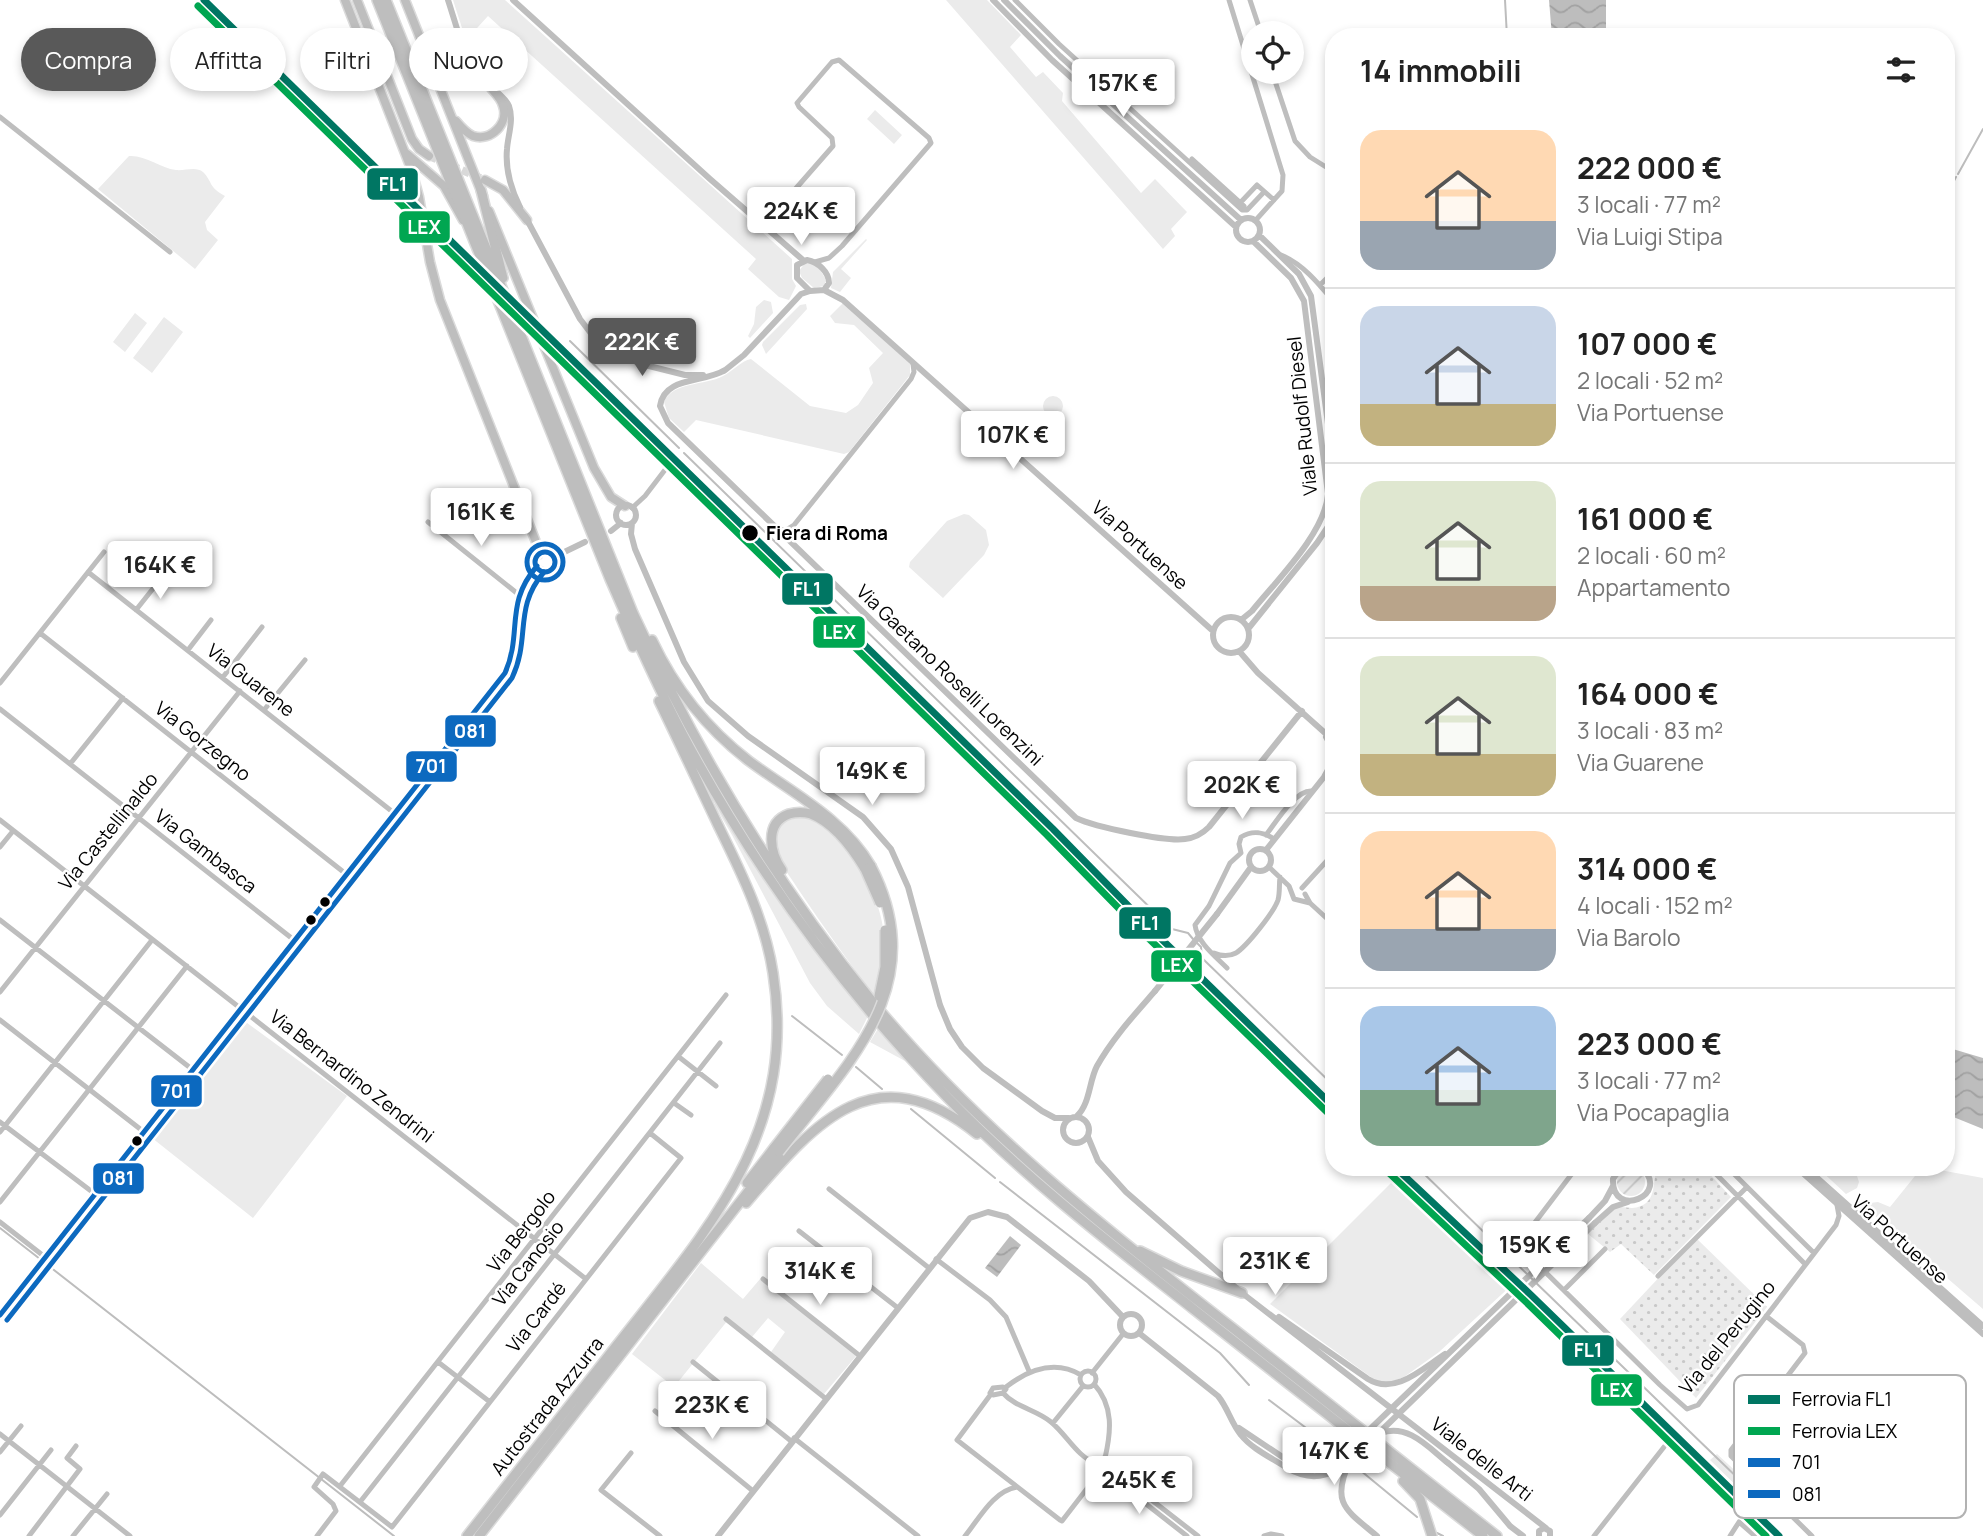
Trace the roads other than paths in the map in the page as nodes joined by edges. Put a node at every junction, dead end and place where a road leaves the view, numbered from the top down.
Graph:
1 (345, 0) edge
2 (357, 0) edge
3 (377, 0) edge
4 (386, 0) edge
5 (405, 0) edge
6 (448, 0) edge
7 (513, 0) edge
8 (993, 0) edge
9 (1004, 0) edge
10 (1017, 0) edge
11 (1229, 0) edge
12 (1250, 0) edge
13 (1257, 21) edge
14 (458, 28) edge
15 (1276, 84) edge
16 (492, 91) edge
17 (493, 91) edge
18 (449, 109) junction
19 (0, 117) edge
20 (404, 148) junction
21 (429, 156) tunnel mouth
22 (1325, 166) edge
23 (483, 185) junction
24 (1264, 192) junction
25 (1274, 200) junction
26 (1240, 203) junction
27 (1247, 210) junction
28 (527, 220) junction
29 (1241, 220) junction
30 (1255, 220) junction
31 (467, 225) junction
32 (762, 226) junction
33 (1236, 227) junction
34 (1259, 235) junction
35 (1253, 241) junction
36 (170, 252) dead end
37 (1278, 253) junction
38 (803, 260) junction
39 (814, 262) junction
40 (1325, 280) edge
41 (1320, 285) junction
42 (810, 290) junction
43 (824, 290) junction
44 (1325, 291) edge
45 (524, 343) junction
46 (912, 361) junction
47 (725, 370) junction
48 (1325, 401) edge
49 (671, 462) dead end
50 (1325, 470) edge
51 (629, 507) junction
52 (1325, 513) edge
53 (428, 522) dead end
54 (621, 523) junction
55 (632, 523) junction
56 (776, 528) junction
57 (1325, 530) edge
58 (611, 531) dead end
59 (585, 542) dead end
60 (104, 552) dead end
61 (538, 555) junction
62 (554, 557) junction
63 (537, 566) junction
64 (89, 572) junction
65 (163, 576) dead end
66 (610, 579) junction
67 (518, 594) junction
68 (136, 610) junction
69 (633, 613) junction
70 (211, 620) dead end
71 (1241, 620) junction
72 (262, 627) dead end
73 (1248, 629) junction
74 (1213, 631) junction
75 (40, 633) junction
76 (188, 650) junction
77 (1239, 651) junction
78 (305, 660) dead end
79 (223, 677) junction
80 (0, 683) edge
81 (240, 691) junction
82 (123, 698) junction
83 (0, 709) edge
84 (264, 710) junction
85 (1302, 711) junction
86 (1323, 733) joint
87 (1325, 736) edge
88 (191, 752) junction
89 (70, 764) junction
90 (1325, 773) edge
91 (1325, 778) edge
92 (1318, 784) junction
93 (1312, 791) junction
94 (394, 813) junction
95 (138, 818) junction
96 (0, 820) edge
97 (13, 831) junction
98 (1266, 835) junction
99 (1274, 839) junction
100 (0, 847) edge
101 (1266, 850) junction
102 (1241, 853) junction
103 (1249, 856) junction
104 (1325, 864) edge
105 (1251, 867) junction
106 (1269, 867) junction
107 (868, 868) junction
108 (346, 874) junction
109 (1280, 877) junction
110 (1286, 883) junction
111 (84, 886) junction
112 (1291, 892) junction
113 (1301, 892) junction
114 (792, 894) junction
115 (1325, 917) edge
116 (0, 920) edge
117 (152, 940) junction
118 (294, 940) junction
119 (35, 947) junction
120 (1211, 952) junction
121 (187, 966) junction
122 (1227, 968) dead end
123 (0, 992) edge
124 (726, 995) dead end
125 (103, 1001) junction
126 (241, 1010) junction
127 (0, 1020) edge
128 (138, 1027) junction
129 (720, 1043) dead end
130 (679, 1056) junction
131 (55, 1062) junction
132 (193, 1070) junction
133 (698, 1071) junction
134 (716, 1086) dead end
135 (89, 1090) junction
136 (674, 1103) junction
137 (1085, 1106) junction
138 (691, 1115) dead end
139 (1073, 1117) junction
140 (1087, 1122) junction
141 (3, 1124) edge
142 (0, 1132) edge
143 (144, 1132) junction
144 (650, 1133) junction
145 (1088, 1137) junction
146 (40, 1152) junction
147 (1020, 1168) junction
148 (1570, 1176) edge
149 (1615, 1176) edge
150 (1647, 1176) edge
151 (1651, 1176) edge
152 (1718, 1176) edge
153 (1736, 1176) edge
154 (1806, 1176) edge
155 (1815, 1176) edge
156 (1650, 1183) junction
157 (1613, 1185) junction
158 (1747, 1187) junction
159 (829, 1189) dead end
160 (95, 1194) junction
161 (1738, 1196) junction
162 (1634, 1201) junction
163 (0, 1202) edge
164 (1836, 1203) junction
165 (1592, 1220) junction
166 (1856, 1220) junction
167 (0, 1222) edge
168 (1838, 1223) junction
169 (1788, 1228) junction
170 (799, 1230) dead end
171 (1779, 1237) junction
172 (535, 1239) junction
173 (1118, 1239) junction
174 (1605, 1249) dead end
175 (1814, 1253) junction
176 (555, 1254) junction
177 (936, 1259) junction
178 (43, 1260) junction
179 (1805, 1264) junction
180 (929, 1268) junction
181 (1213, 1268) junction
182 (1658, 1276) dead end
183 (586, 1279) junction
184 (763, 1279) dead end
185 (1564, 1290) junction
186 (1242, 1293) junction
187 (658, 1301) junction
188 (898, 1308) junction
189 (1266, 1312) junction
190 (0, 1315) edge
191 (1277, 1316) junction
192 (1766, 1316) junction
193 (1123, 1317) junction
194 (726, 1319) dead end
195 (1983, 1326) edge
196 (1139, 1333) junction
197 (1123, 1334) junction
198 (1983, 1334) edge
199 (1450, 1351) junction
200 (860, 1356) junction
201 (438, 1362) junction
202 (693, 1362) dead end
203 (1029, 1371) junction
204 (1093, 1373) junction
205 (1081, 1375) junction
206 (1788, 1375) edge
207 (458, 1377) junction
208 (1094, 1384) junction
209 (1083, 1386) junction
210 (1004, 1390) junction
211 (825, 1398) junction
212 (490, 1402) junction
213 (655, 1411) dead end
214 (1053, 1423) junction
215 (22, 1426) dead end
216 (1344, 1428) junction
217 (0, 1434) edge
218 (792, 1440) junction
219 (9, 1441) junction
220 (1368, 1443) junction
221 (75, 1446) dead end
222 (1664, 1447) dead end
223 (51, 1450) dead end
224 (0, 1452) edge
225 (631, 1453) dead end
226 (1105, 1458) junction
227 (1350, 1461) junction
228 (1097, 1464) junction
229 (39, 1465) junction
230 (1289, 1465) junction
231 (1111, 1472) junction
232 (1000, 1473) junction
233 (1099, 1473) junction
234 (1008, 1480) junction
235 (1001, 1484) junction
236 (340, 1486) junction
237 (1017, 1486) junction
238 (67, 1487) junction
239 (1007, 1489) junction
240 (753, 1491) junction
241 (107, 1494) dead end
242 (995, 1498) junction
243 (360, 1502) junction
244 (95, 1508) junction
245 (0, 1515) edge
246 (1794, 1518) edge
247 (122, 1530) junction
248 (1551, 1534) edge
249 (29, 1536) edge
250 (73, 1536) edge
251 (117, 1536) edge
252 (130, 1536) edge
253 (317, 1536) edge
254 (467, 1536) edge
255 (479, 1536) edge
256 (660, 1536) edge
257 (718, 1536) edge
258 (918, 1536) edge
259 (965, 1536) edge
260 (1187, 1536) edge
261 (1198, 1536) edge
262 (1264, 1536) edge
263 (1282, 1536) edge
264 (1377, 1536) edge
265 (1432, 1536) edge
266 (1483, 1536) edge
267 (1497, 1536) edge
268 (1523, 1536) edge
269 (1539, 1536) edge
270 (1594, 1536) edge
271 (1730, 1536) edge
272 (1755, 1536) edge
273 (1812, 1536) edge

1 - 20 highway
2 - 21 highway
3 - 31 highway
4 - 45 highway
5 - 18 highway
6 - 14 street
7 - 32 street
8 - 33 street
9 - 29 street
10 - 26 street
10 - 27 street
11 - 25 street
12 - 13 street
15 - 22 street
16 - 18 highway
17 - 28 street
18 - 23 highway
19 - 36 street
20 - 31 highway
20 - 61 highway
23 - 28 highway
23 - 45 highway
23 - 51 highway
24 - 25 street
24 - 26 street
24 - 27 street
25 - 30 street
26 - 27 street
28 - 47 street
29 - 30 street
29 - 33 street
30 - 34 street
31 - 66 highway
32 - 38 street
32 - 39 street
33 - 35 street
34 - 35 street
34 - 37 street, Viale Rudolf Diesel
35 - 50 street, Viale Rudolf Diesel
37 - 41 street
37 - 48 street, Viale Rudolf Diesel
38 - 39 street
38 - 42 street
39 - 43 street
40 - 41 street
41 - 44 street
42 - 43 street
42 - 47 street
43 - 46 street, Via Portuense
45 - 69 highway
46 - 56 street
46 - 74 street, Via Portuense
47 - 56 street, Via Gaetano Roselli Lorenzini
49 - 51 street
51 - 54 street
51 - 55 street
52 - 71 street, Viale Rudolf Diesel
53 - 67 street
54 - 55 street
54 - 58 street
55 - 139 street
56 - 85 street, Via Gaetano Roselli Lorenzini
57 - 73 street, Viale Rudolf Diesel
59 - 62 street
60 - 64 street
61 - 62 street
61 - 63 street
62 - 63 street
63 - 67 street
64 - 68 street, Via Guarene
64 - 75 street
65 - 68 street
66 - 147 highway
66 - 187 highway
67 - 94 street
68 - 76 street, Via Guarene
69 - 107 highway
69 - 114 highway
70 - 76 street
71 - 73 street
71 - 74 street
72 - 79 street
73 - 77 street
74 - 77 street
75 - 80 street
75 - 82 street, Via Gorzegno
76 - 79 street, Via Guarene
77 - 85 street
78 - 84 street
79 - 81 street, Via Guarene
81 - 84 street, Via Guarene
81 - 88 street, Via Castellinaldo
82 - 88 street, Via Gorzegno
82 - 89 street
83 - 89 street, Via Gambasca
84 - 94 street, Via Guarene
85 - 86 street
86 - 87 street
88 - 95 street, Via Castellinaldo
88 - 108 street, Via Gorzegno
89 - 95 street, Via Gambasca
90 - 92 street
91 - 92 street
92 - 93 street
93 - 98 street
93 - 99 street
94 - 108 street
95 - 111 street, Via Castellinaldo
95 - 118 street, Via Gambasca
96 - 97 street, Via Bernardino Zendrini
97 - 100 street
97 - 111 street, Via Bernardino Zendrini
98 - 99 street
98 - 102 street
99 - 101 street
101 - 103 street
101 - 106 street
102 - 103 street
102 - 120 street
103 - 105 street
104 - 113 street
105 - 106 street
105 - 137 street, bridge
106 - 109 street
107 - 114 highway
107 - 187 highway, bridge
108 - 118 street
109 - 110 street
109 - 120 street
110 - 112 street
110 - 113 street
111 - 117 street, Via Bernardino Zendrini
111 - 119 street, Via Castellinaldo
112 - 113 street
112 - 113 street
113 - 115 street
114 - 173 highway
116 - 119 street
117 - 121 street, Via Bernardino Zendrini
117 - 125 street
118 - 126 street
119 - 123 street, Via Castellinaldo
119 - 125 street
120 - 122 street
121 - 126 street, Via Bernardino Zendrini
121 - 128 street
124 - 130 street, Via Bergolo
125 - 128 street
125 - 131 street
126 - 132 street
126 - 172 street, Via Bernardino Zendrini
127 - 131 street
128 - 132 street
128 - 135 street
129 - 133 street, Via Canosio
130 - 133 street
130 - 172 street, Via Bergolo
131 - 135 street
131 - 141 street
132 - 143 street
133 - 134 street
133 - 136 street, Via Canosio
135 - 143 street
135 - 146 street
136 - 138 street
136 - 144 street, Via Canosio
137 - 139 street
137 - 140 street, Viale delle Arti
139 - 140 street
139 - 145 street
140 - 145 street, Viale delle Arti
141 - 142 street
141 - 146 street
143 - 160 street
144 - 176 street, Via Canosio
144 - 183 street, Via Cardé
145 - 181 street, Viale delle Arti
146 - 160 street
146 - 163 street
147 - 187 highway
147 - 216 highway
148 - 185 street, Via del Perugino
149 - 157 street
150 - 156 street
151 - 156 street
152 - 161 street
153 - 158 street
154 - 164 street, Via Portuense
155 - 195 street, Via Portuense
156 - 162 street
157 - 162 street
157 - 165 street
158 - 161 street
158 - 169 street
159 - 180 street
160 - 178 street
161 - 171 street
161 - 182 street
162 - 165 street
164 - 166 street, Via Portuense
164 - 168 street
165 - 199 street, bridge
165 - 220 street, bridge
166 - 168 street
166 - 198 street, Via Portuense
167 - 178 street
168 - 175 street, Via del Perugino
169 - 171 street
169 - 175 street
170 - 188 street
171 - 179 street
172 - 176 street, Via Bernardino Zendrini
172 - 201 street, Via Bergolo
173 - 186 highway
173 - 267 highway
174 - 185 street
175 - 179 street, Via del Perugino
176 - 183 street, Via Bernardino Zendrini
176 - 207 street, Via Canosio
177 - 180 street
177 - 193 street
177 - 203 street
178 - 190 street
179 - 192 street, Via del Perugino
180 - 188 street
181 - 186 street, Viale delle Arti
181 - 191 street, Viale delle Arti
183 - 212 street, Via Cardé
184 - 200 street
185 - 192 street, Via del Perugino
186 - 189 street, Viale delle Arti
187 - 254 highway, Autostrada Azzurra
187 - 255 highway, Autostrada Azzurra
188 - 200 street
189 - 191 street, Viale delle Arti
189 - 248 street, Viale delle Arti
191 - 199 street, Viale delle Arti, bridge
192 - 206 street
193 - 196 street
193 - 197 street
194 - 211 street
196 - 197 street
196 - 230 street
197 - 204 street
199 - 230 street, bridge
200 - 211 street
201 - 207 street
201 - 236 street, Via Bergolo
202 - 218 street
203 - 205 street
203 - 210 street
204 - 205 street
204 - 208 street
205 - 209 street
207 - 212 street
207 - 243 street, Via Canosio
208 - 209 street
208 - 226 street
209 - 214 street
210 - 214 street
210 - 232 street
211 - 218 street
212 - 243 street, Via Cardé
213 - 240 street
214 - 228 street
215 - 219 street
216 - 265 highway
216 - 266 highway
217 - 219 street
218 - 240 street
218 - 258 street
219 - 224 street
219 - 229 street
220 - 227 street, bridge
220 - 268 street, bridge
221 - 238 street
222 - 270 street
223 - 229 street
225 - 256 street
226 - 228 street
226 - 231 street
227 - 230 street, bridge
227 - 264 street
228 - 233 street
229 - 238 street
229 - 245 street
231 - 233 street
231 - 260 street
231 - 261 street
232 - 234 street
232 - 235 street
233 - 237 street
234 - 235 street
234 - 237 street
234 - 239 street
235 - 242 street
236 - 243 street
236 - 253 street
237 - 239 street
238 - 244 street
238 - 249 street
239 - 242 street
240 - 257 street
241 - 244 street
242 - 259 street
244 - 247 street
244 - 250 street
246 - 273 street
247 - 251 street
247 - 252 street
248 - 269 street, Viale delle Arti
262 - 263 street
271 - 272 street

